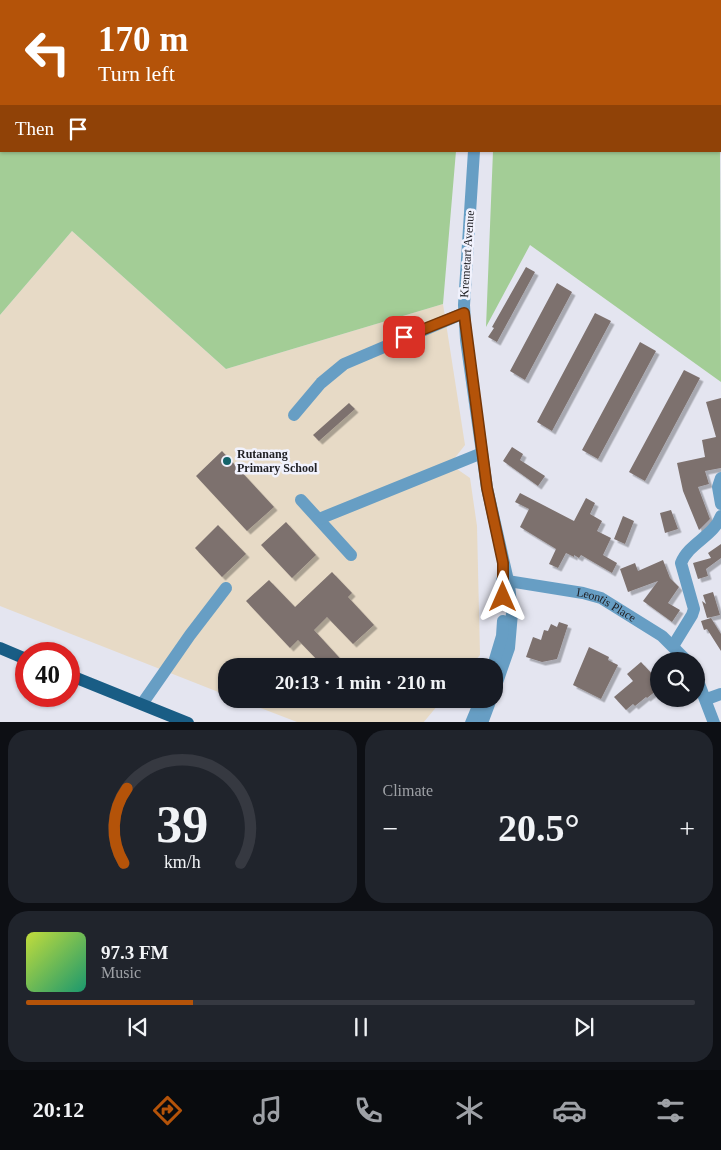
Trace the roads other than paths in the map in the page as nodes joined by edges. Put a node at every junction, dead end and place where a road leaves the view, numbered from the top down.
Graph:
1 (474, 152) edge
2 (464, 313) junction
3 (294, 415) dead end
4 (482, 453) junction
5 (721, 478) edge
6 (301, 500) dead end
7 (721, 504) edge
8 (721, 516) edge
9 (319, 519) junction
10 (351, 555) dead end
11 (505, 580) junction
12 (226, 588) dead end
13 (673, 646) junction
14 (0, 648) edge
15 (679, 652) edge
16 (15, 654) edge
17 (495, 658) edge
18 (503, 666) edge
19 (80, 679) edge
20 (721, 694) edge
21 (705, 695) edge
22 (707, 699) junction
23 (142, 704) junction
24 (477, 708) edge
25 (487, 708) edge
26 (188, 722) edge
27 (471, 722) edge
28 (482, 722) edge
29 (714, 722) edge

1 - 2 street, Kremetart Avenue
2 - 3 street
2 - 4 street, Kremetart Avenue
4 - 9 street
4 - 11 street, Kremetart Avenue
5 - 7 street
6 - 9 street
8 - 13 street
9 - 10 street
11 - 13 street, Leontis Place
11 - 17 street, Kremetart Avenue
11 - 18 street, Kremetart Avenue
12 - 23 street
13 - 15 street, Leontis Place
14 - 16 main road
19 - 23 main road
20 - 22 street
21 - 22 street
22 - 29 street
23 - 26 main road
24 - 27 street
25 - 28 street

